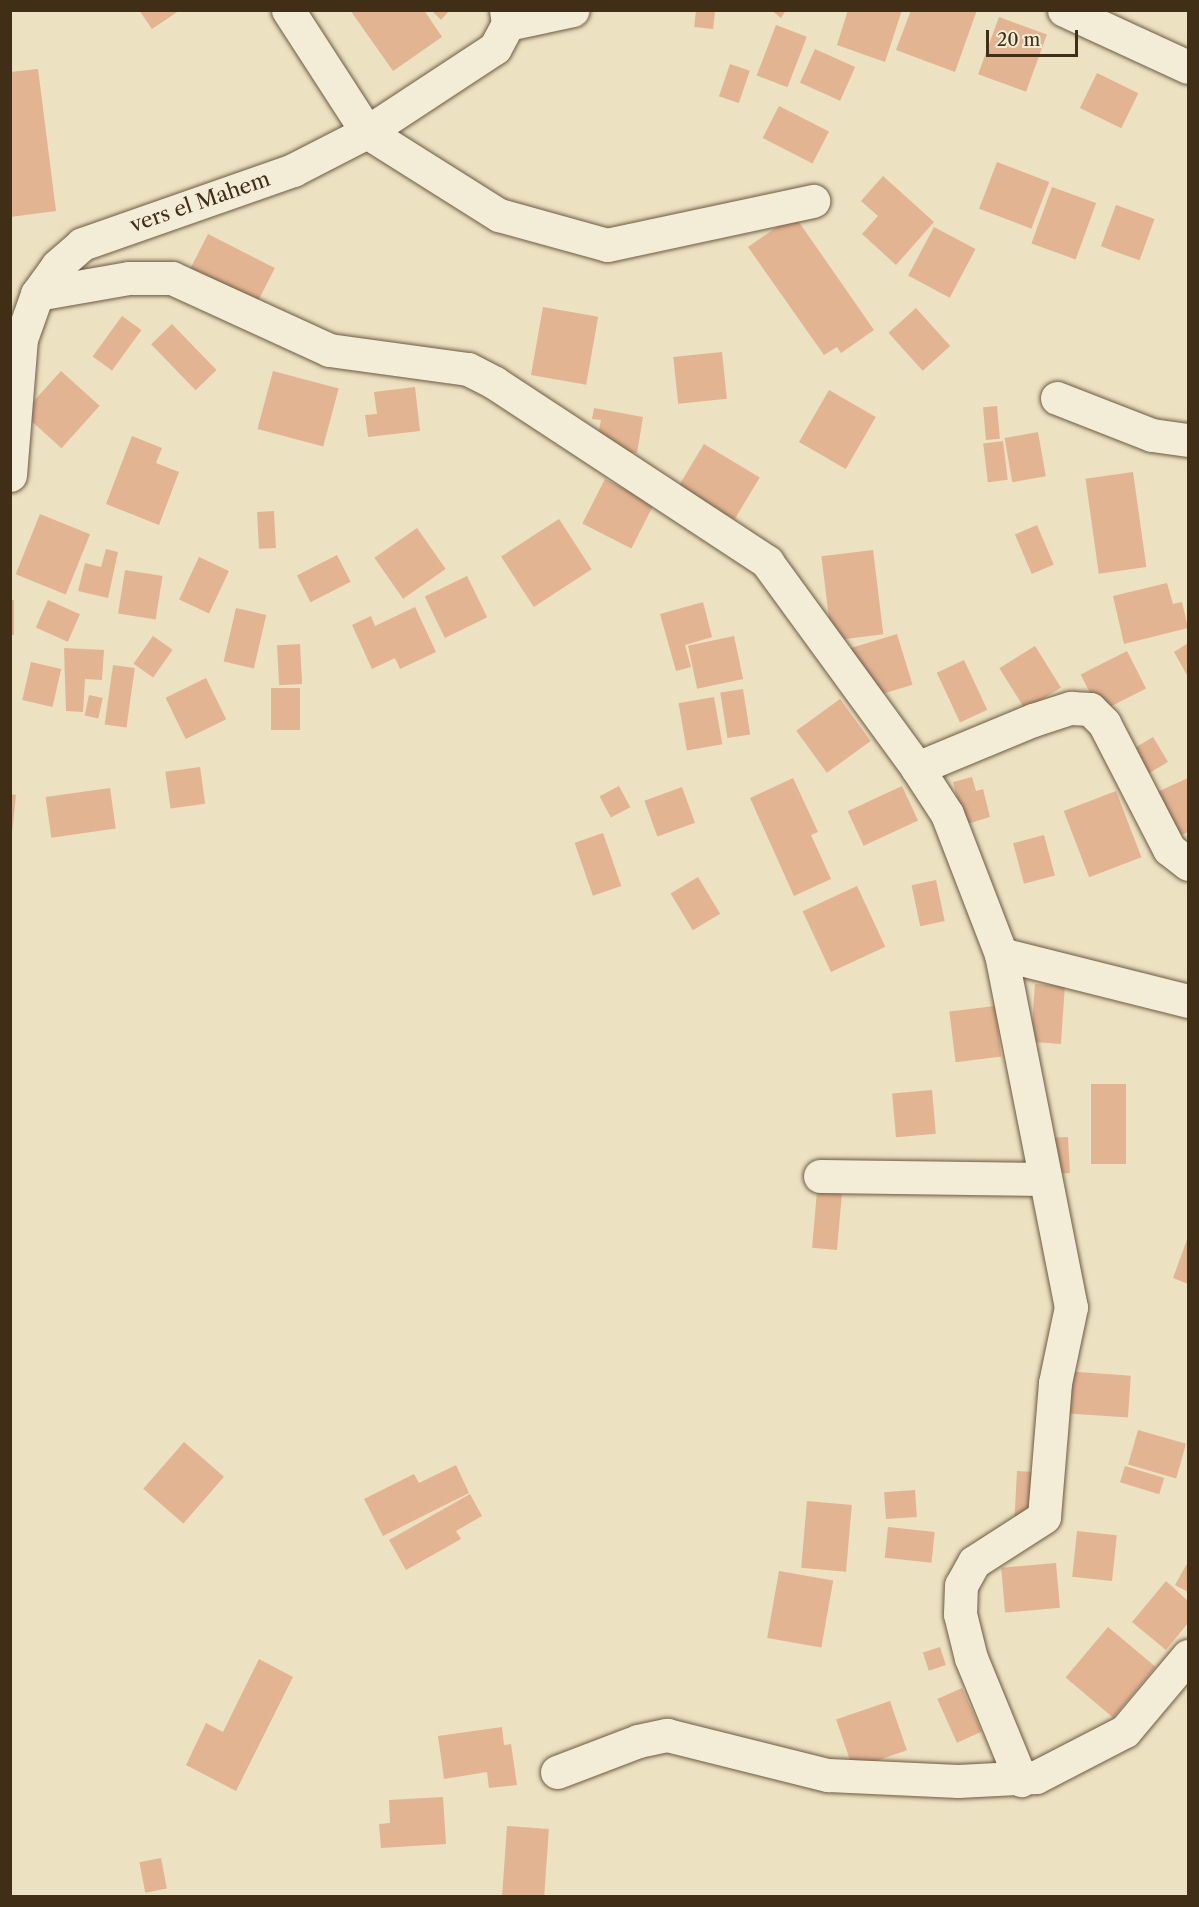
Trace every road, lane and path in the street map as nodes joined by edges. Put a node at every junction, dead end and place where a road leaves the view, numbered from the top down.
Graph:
1 (288, 10) edge
2 (573, 10) edge
3 (1064, 10) edge
4 (507, 17) edge
5 (1188, 67) edge
6 (367, 132) junction
7 (813, 201) dead end
8 (37, 294) junction
9 (1057, 398) dead end
10 (1188, 440) edge
11 (10, 475) edge
12 (917, 768) junction
13 (1188, 864) edge
14 (1001, 954) junction
15 (1188, 1001) edge
16 (820, 1176) dead end
17 (1045, 1179) junction
18 (1188, 1656) edge
19 (557, 1772) dead end
20 (1021, 1780) junction

1 - 6 street
2 - 4 street
3 - 5 street
4 - 6 street, vers el Mahem
6 - 7 street
6 - 8 street, vers el Mahem
8 - 11 street, vers el Mahem
8 - 12 street
9 - 10 street
12 - 13 street
12 - 14 street
14 - 15 street
14 - 17 street
16 - 17 street
17 - 20 street
18 - 20 street
19 - 20 street

